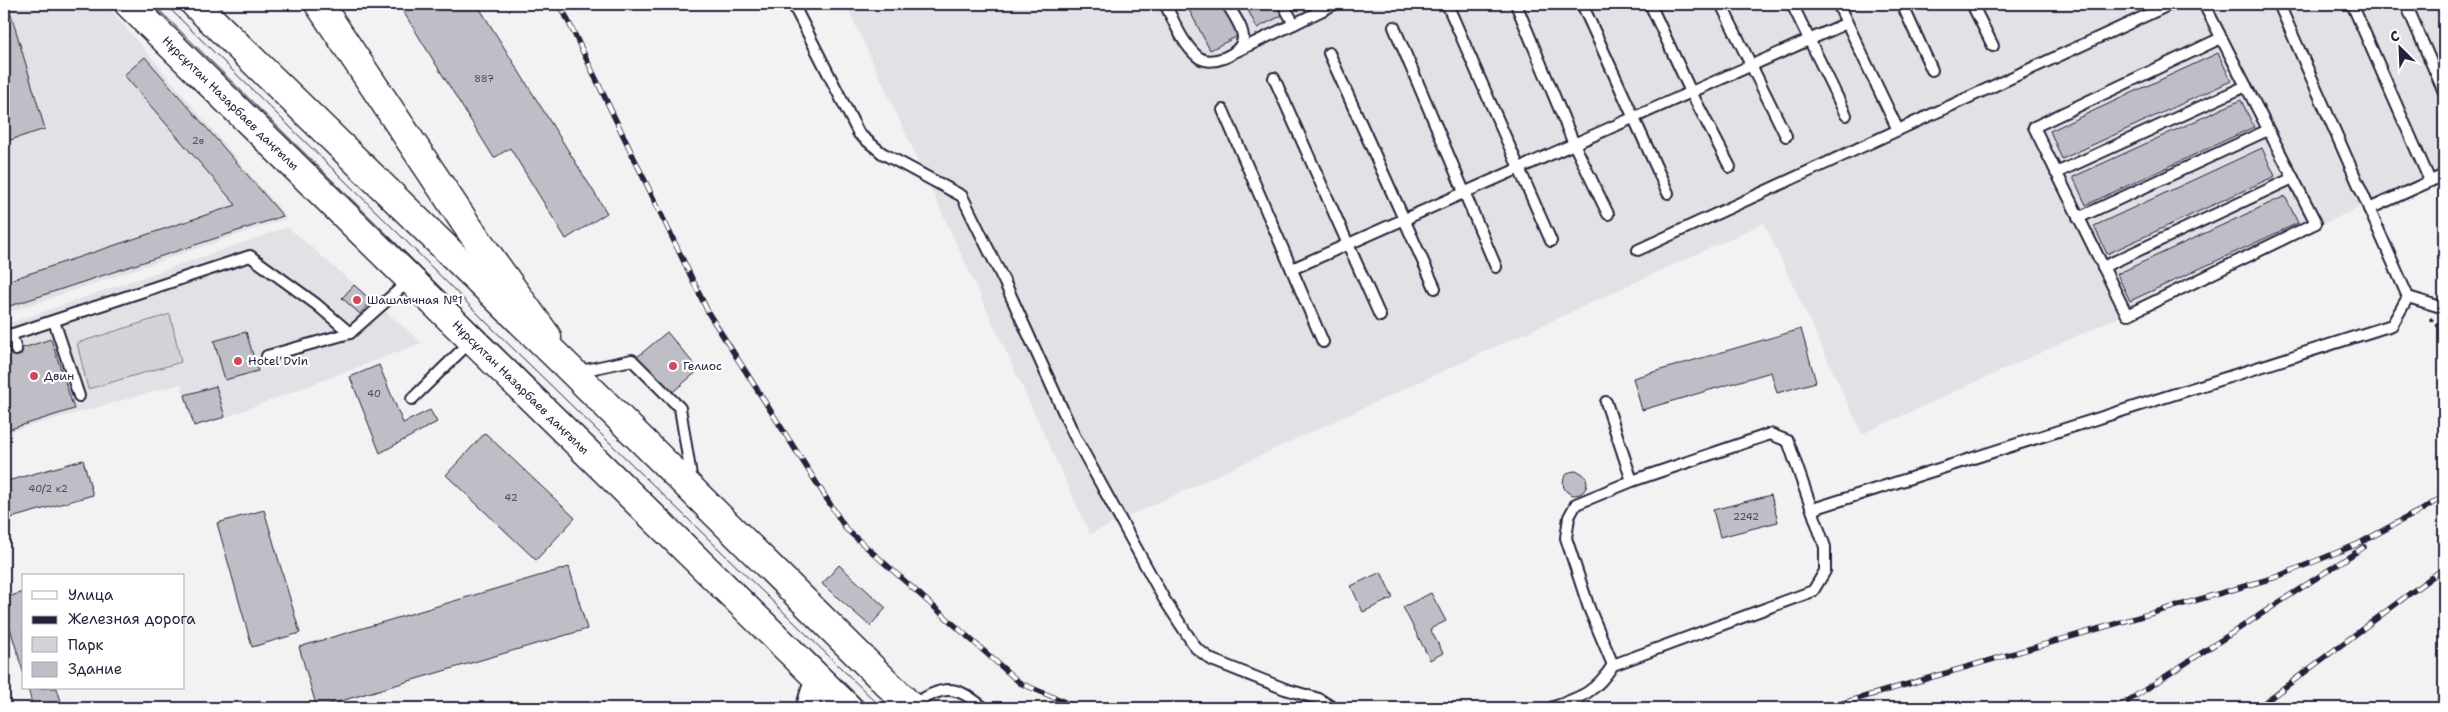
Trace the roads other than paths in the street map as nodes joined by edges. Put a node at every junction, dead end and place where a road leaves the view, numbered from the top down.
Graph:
1 (129, 4) edge
2 (195, 4) edge
3 (318, 4) edge
4 (792, 4) edge
5 (1165, 4) edge
6 (1227, 4) edge
7 (1284, 4) edge
8 (1335, 4) edge
9 (1447, 4) edge
10 (1516, 4) edge
11 (1582, 4) edge
12 (1650, 4) edge
13 (1722, 4) edge
14 (1792, 4) edge
15 (1838, 4) edge
16 (1902, 4) edge
17 (1972, 4) edge
18 (2171, 4) edge
19 (2204, 4) edge
20 (2279, 4) edge
21 (2352, 4) edge
22 (2406, 4) edge
23 (1847, 23) junction
24 (1294, 24) junction
25 (1394, 27) dead end
26 (2222, 38) junction
27 (1808, 40) junction
28 (1993, 46) dead end
29 (1237, 51) junction
30 (1329, 53) dead end
31 (1750, 66) junction
32 (1932, 70) dead end
33 (1274, 78) dead end
34 (2246, 86) junction
35 (1691, 92) junction
36 (2444, 92) edge
37 (1222, 110) dead end
38 (1846, 115) dead end
39 (1634, 117) junction
40 (1898, 130) junction
41 (2268, 130) junction
42 (1786, 136) dead end
43 (1574, 144) junction
44 (1730, 167) dead end
45 (1518, 168) junction
46 (2056, 173) junction
47 (2444, 175) edge
48 (2293, 178) junction
49 (2430, 182) junction
50 (1463, 193) junction
51 (1668, 193) dead end
52 (2369, 209) junction
53 (1608, 214) dead end
54 (2078, 218) junction
55 (1404, 219) junction
56 (1551, 241) dead end
57 (1347, 244) junction
58 (1638, 250) dead end
59 (1496, 267) dead end
60 (2103, 267) junction
61 (1292, 268) junction
62 (411, 279) junction
63 (1435, 288) dead end
64 (2408, 297) junction
65 (2444, 308) edge
66 (1380, 316) dead end
67 (54, 320) junction
68 (350, 333) junction
69 (7, 336) edge
70 (473, 339) junction
71 (1323, 342) dead end
72 (16, 350) dead end
73 (267, 356) dead end
74 (573, 372) junction
75 (79, 396) dead end
76 (412, 399) dead end
77 (1606, 402) dead end
78 (1632, 481) junction
79 (695, 495) junction
80 (1813, 510) junction
81 (1613, 665) junction
82 (816, 678) junction
83 (911, 707) edge
84 (807, 708) edge
85 (848, 708) edge
86 (984, 708) edge
87 (1333, 708) edge
88 (1551, 708) edge

1 - 62 main road, Нұрсұлтан Назарбаев даңғылы
2 - 74 main road
3 - 74 main road
4 - 87 lane
5 - 29 lane
6 - 29 lane
7 - 24 lane
8 - 24 lane
9 - 45 lane
10 - 43 lane
11 - 39 lane
12 - 35 lane
13 - 31 lane
14 - 27 lane
15 - 23 lane
16 - 32 lane
17 - 28 lane
18 - 40 lane
19 - 26 lane
20 - 52 lane
21 - 49 lane
22 - 36 lane
23 - 27 lane
23 - 40 lane
24 - 29 lane
25 - 50 lane
26 - 34 lane
26 - 46 lane
27 - 31 lane
27 - 38 lane
30 - 55 lane
31 - 35 lane
31 - 42 lane
33 - 57 lane
34 - 41 lane
34 - 46 lane
35 - 39 lane
35 - 44 lane
37 - 61 lane
39 - 43 lane
39 - 51 lane
40 - 58 lane
41 - 48 lane
41 - 54 lane
43 - 45 lane
43 - 53 lane
45 - 50 lane
45 - 56 lane
46 - 54 lane
47 - 49 lane
48 - 60 lane
48 - 60 lane
49 - 52 lane
50 - 55 lane
50 - 59 lane
52 - 64 lane
54 - 60 lane
55 - 57 lane
55 - 63 lane
57 - 61 lane
57 - 66 lane
61 - 71 lane
62 - 68 lane
62 - 70 main road, Нұрсұлтан Назарбаев даңғылы
64 - 65 lane
64 - 80 lane
67 - 68 lane
67 - 69 lane
67 - 75 lane
68 - 73 lane
69 - 72 lane
70 - 76 lane
70 - 82 main road, Нұрсұлтан Назарбаев даңғылы
74 - 79 main road
74 - 79 lane
77 - 78 lane
78 - 80 lane
78 - 81 lane
79 - 83 main road
80 - 81 lane
81 - 88 lane
82 - 84 street
82 - 85 main road, Нұрсұлтан Назарбаев даңғылы
83 - 86 lane

